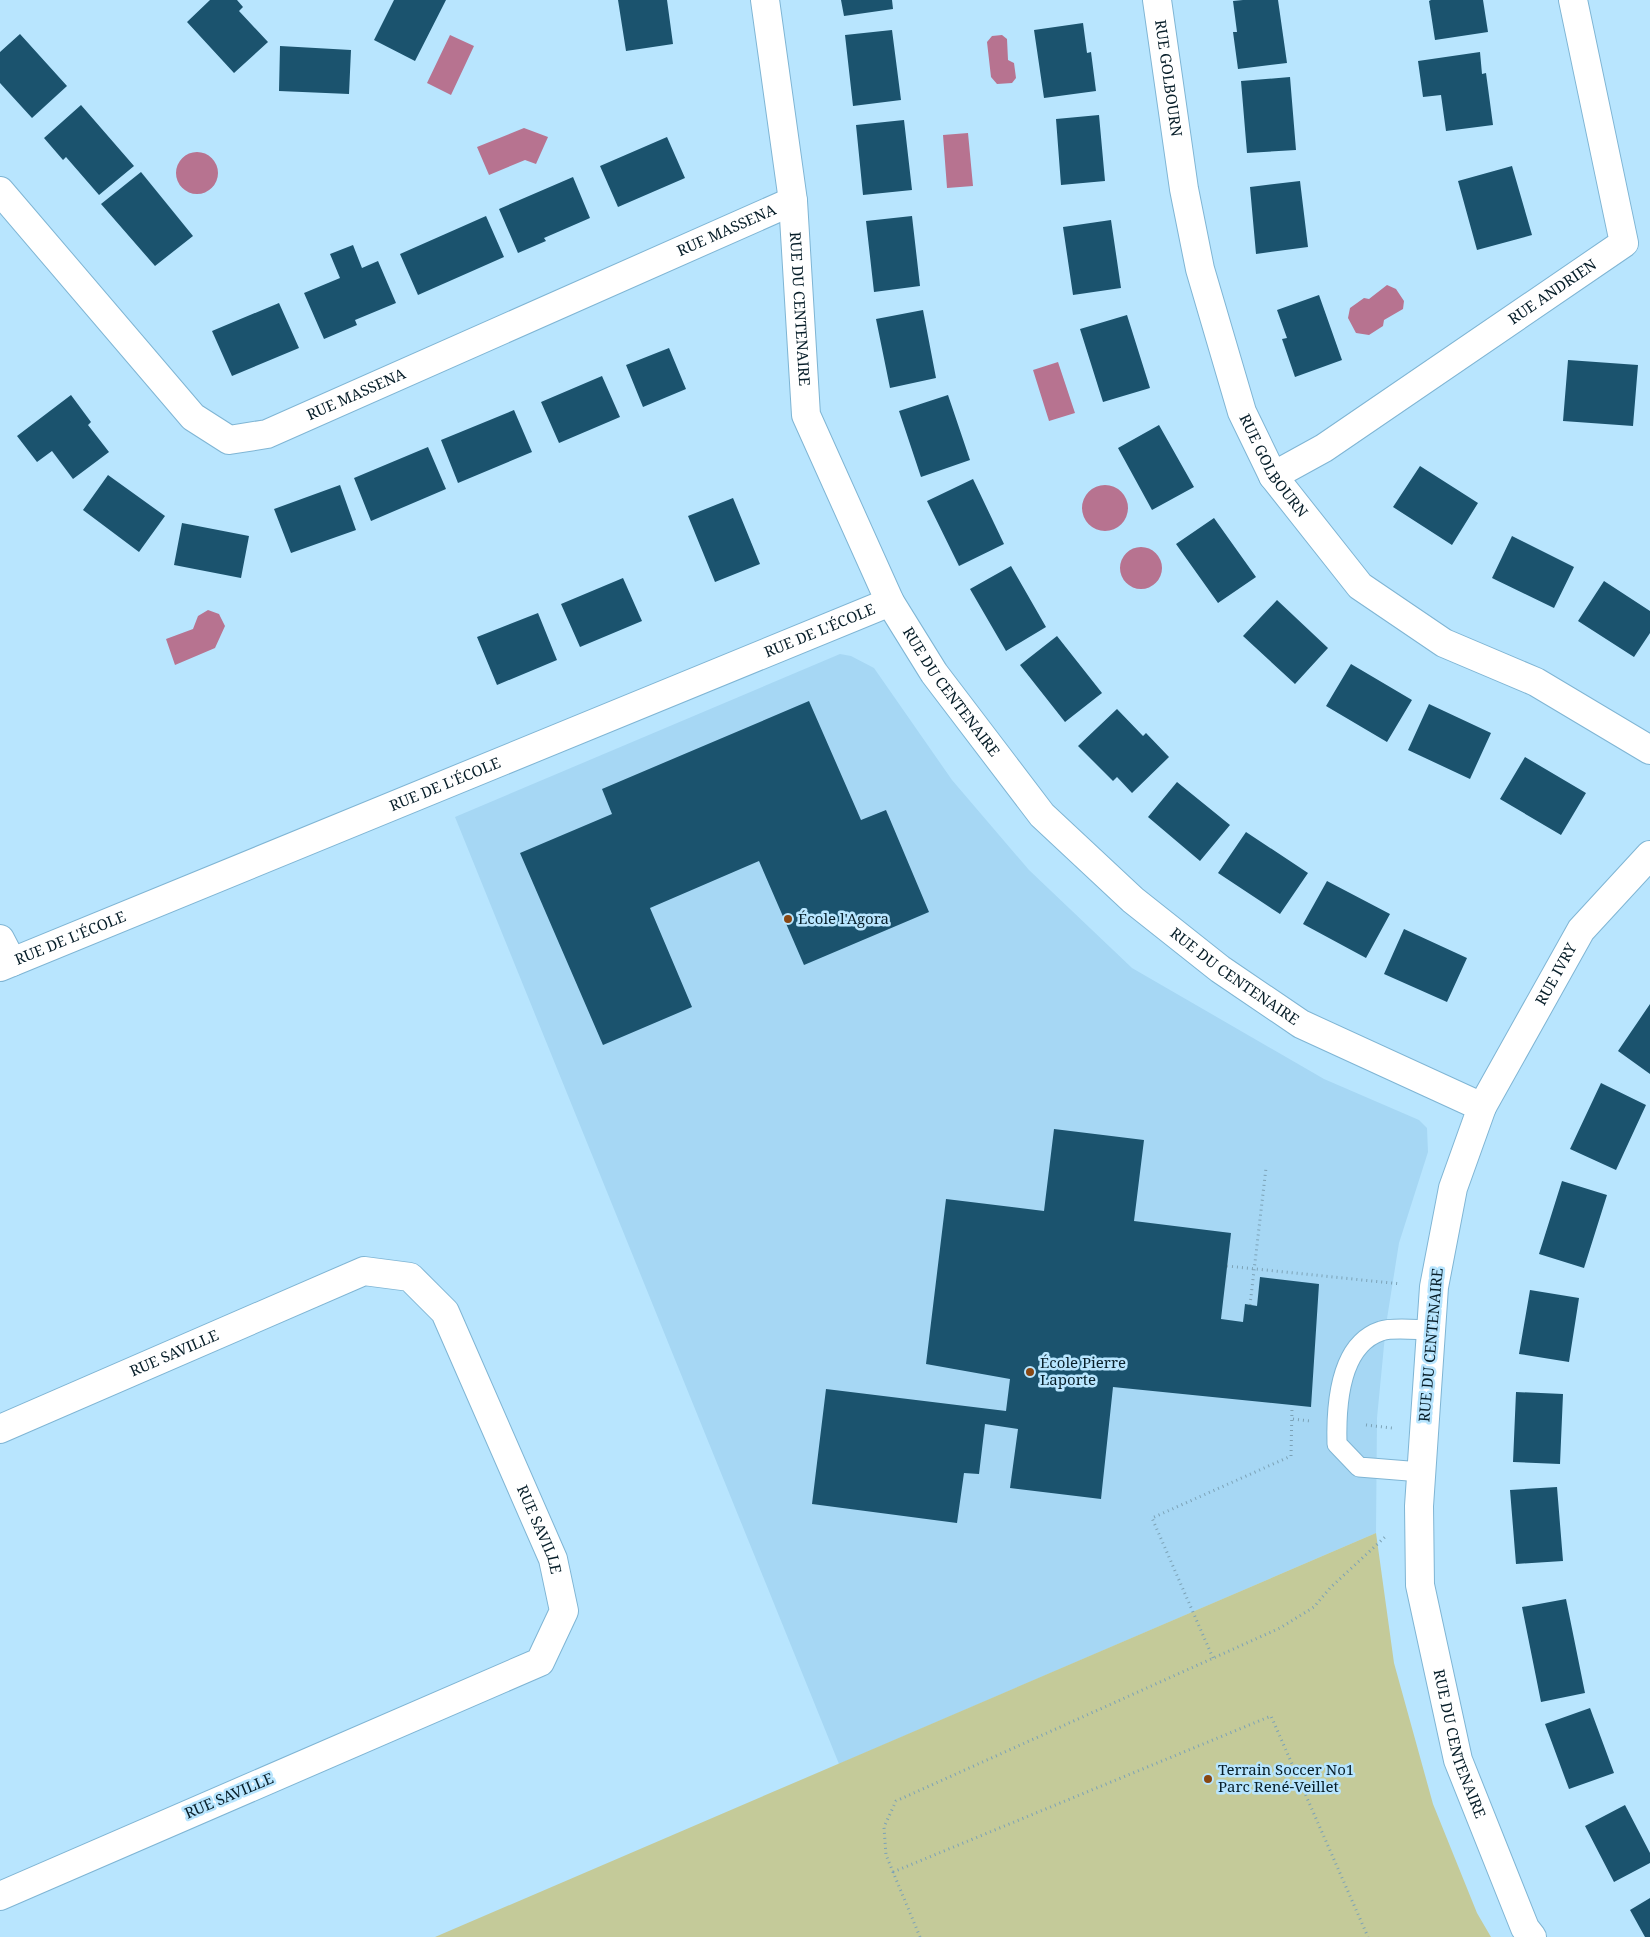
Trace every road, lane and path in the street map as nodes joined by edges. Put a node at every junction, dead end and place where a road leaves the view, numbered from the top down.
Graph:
1 (765, 0) edge
2 (1157, 0) edge
3 (1573, 0) edge
4 (0, 191) edge
5 (793, 201) junction
6 (1273, 476) junction
7 (890, 602) junction
8 (1650, 750) edge
9 (1650, 855) edge
10 (4, 956) edge
11 (1482, 1107) junction
12 (1266, 1168) dead end
13 (1227, 1266) dead end
14 (1256, 1270) junction
15 (1434, 1287) junction
16 (1250, 1305) dead end
17 (1431, 1330) junction
18 (1292, 1406) dead end
19 (0, 1429) edge
20 (1421, 1472) junction
21 (1419, 1506) junction
22 (1213, 1658) junction
23 (893, 1872) junction
24 (0, 1896) edge
25 (920, 1937) edge
26 (1368, 1937) edge
27 (1532, 1937) edge

1 - 5 street, RUE DU CENTENAIRE
2 - 6 street, RUE GOLBOURN
3 - 6 street, RUE ANDRIEN
4 - 5 street, RUE MASSENA
5 - 7 street, RUE DU CENTENAIRE
6 - 8 street, RUE GOLBOURN
7 - 10 street, RUE DE L'ÉCOLE
7 - 11 street, RUE DU CENTENAIRE
9 - 11 street, RUE IVRY
11 - 15 street, RUE DU CENTENAIRE
12 - 14 path
13 - 14 path
14 - 15 path
14 - 16 path
15 - 17 street, RUE DU CENTENAIRE
17 - 20 street, RUE DU CENTENAIRE
17 - 20 lane
18 - 22 path
19 - 24 street, RUE SAVILLE
20 - 21 street, RUE DU CENTENAIRE
21 - 22 path
21 - 27 street, RUE DU CENTENAIRE
22 - 23 path
23 - 25 path
23 - 26 path

